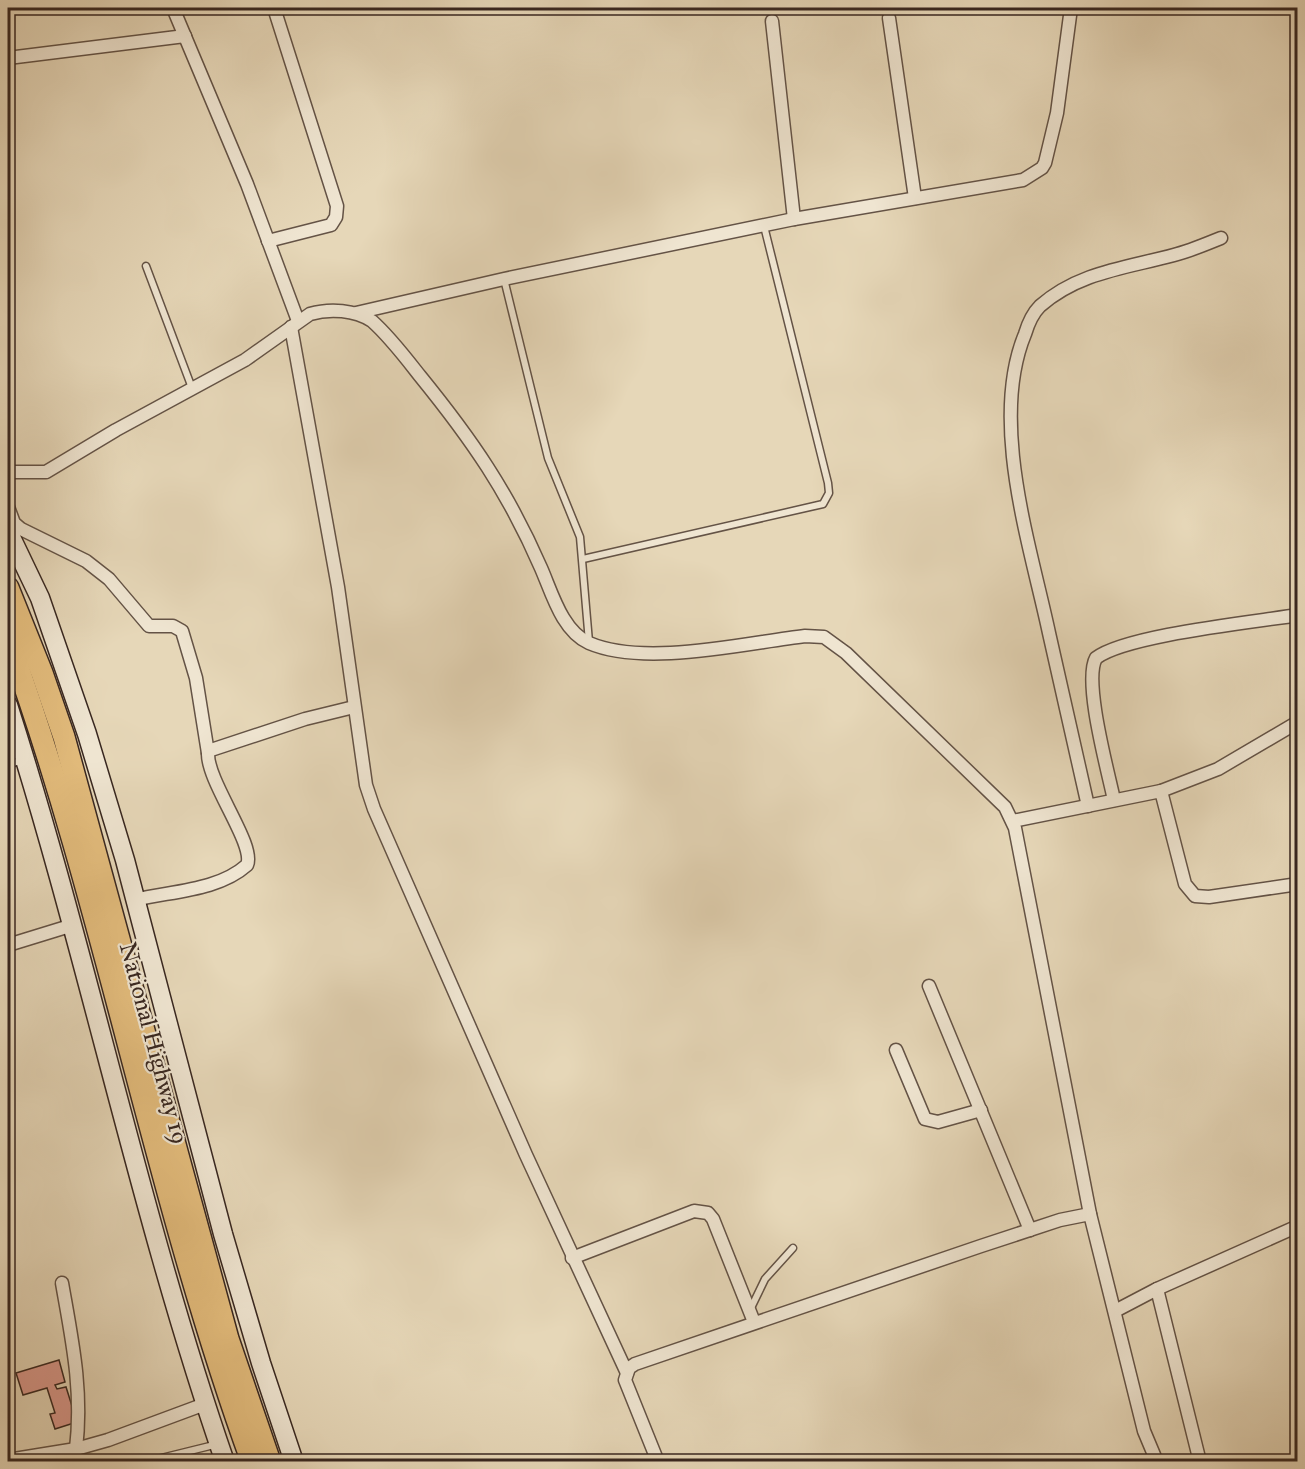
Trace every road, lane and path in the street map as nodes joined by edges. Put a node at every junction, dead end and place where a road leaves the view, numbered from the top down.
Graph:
1 (173, 8) edge
2 (274, 8) edge
3 (1071, 8) edge
4 (889, 18) dead end
5 (772, 21) dead end
6 (185, 36) junction
7 (8, 58) edge
8 (915, 198) junction
9 (794, 219) junction
10 (764, 226) junction
11 (1221, 238) dead end
12 (268, 241) junction
13 (146, 266) dead end
14 (504, 279) junction
15 (356, 313) junction
16 (294, 324) junction
17 (192, 388) junction
18 (8, 472) edge
19 (8, 507) edge
20 (8, 531) edge
21 (583, 559) junction
22 (8, 588) edge
23 (1298, 615) edge
24 (8, 639) edge
25 (589, 643) junction
26 (8, 705) edge
27 (354, 707) junction
28 (1298, 722) edge
29 (208, 753) junction
30 (25, 759) junction
31 (8, 765) edge
32 (1161, 791) junction
33 (1114, 800) junction
34 (1088, 806) junction
35 (1013, 821) junction
36 (1298, 884) edge
37 (135, 900) junction
38 (73, 925) junction
39 (8, 945) edge
40 (929, 986) dead end
41 (896, 1050) dead end
42 (981, 1110) junction
43 (1090, 1214) junction
44 (1298, 1226) edge
45 (1030, 1230) junction
46 (792, 1248) dead end
47 (572, 1258) junction
48 (62, 1283) dead end
49 (1157, 1289) junction
50 (1115, 1311) junction
51 (752, 1316) junction
52 (627, 1373) junction
53 (206, 1404) junction
54 (219, 1444) junction
55 (76, 1449) junction
56 (8, 1460) edge
57 (145, 1461) edge
58 (225, 1461) edge
59 (252, 1461) edge
60 (270, 1461) edge
61 (294, 1461) edge
62 (658, 1461) edge
63 (1158, 1461) edge
64 (1200, 1461) edge

1 - 6 street
2 - 12 street
3 - 8 street
4 - 8 street
5 - 9 street
6 - 7 street
6 - 12 street
8 - 9 street
9 - 10 street
10 - 14 street
10 - 21 lane
11 - 34 street
12 - 16 street
13 - 17 lane
14 - 15 street
14 - 21 lane
15 - 16 street
15 - 25 street
16 - 17 street
16 - 27 street
17 - 18 street
19 - 29 street
20 - 37 main road
21 - 25 lane
22 - 60 highway
23 - 33 street
24 - 59 highway, National Highway 19
25 - 35 street
26 - 30 main road
27 - 29 street
27 - 47 street
28 - 32 street
29 - 37 street
30 - 31 lane
30 - 38 main road
32 - 33 street
32 - 36 street
33 - 34 street
34 - 35 street
35 - 43 street
37 - 61 main road
38 - 39 street
38 - 53 main road
40 - 42 street
41 - 42 street
42 - 45 street
43 - 45 street
43 - 50 street
44 - 49 street
45 - 51 street
46 - 51 lane
47 - 51 street
47 - 52 street
48 - 55 street
49 - 50 street
49 - 64 street
50 - 63 street
51 - 52 street
52 - 62 street
53 - 54 main road
53 - 55 street
54 - 57 lane
54 - 58 main road
55 - 56 street

